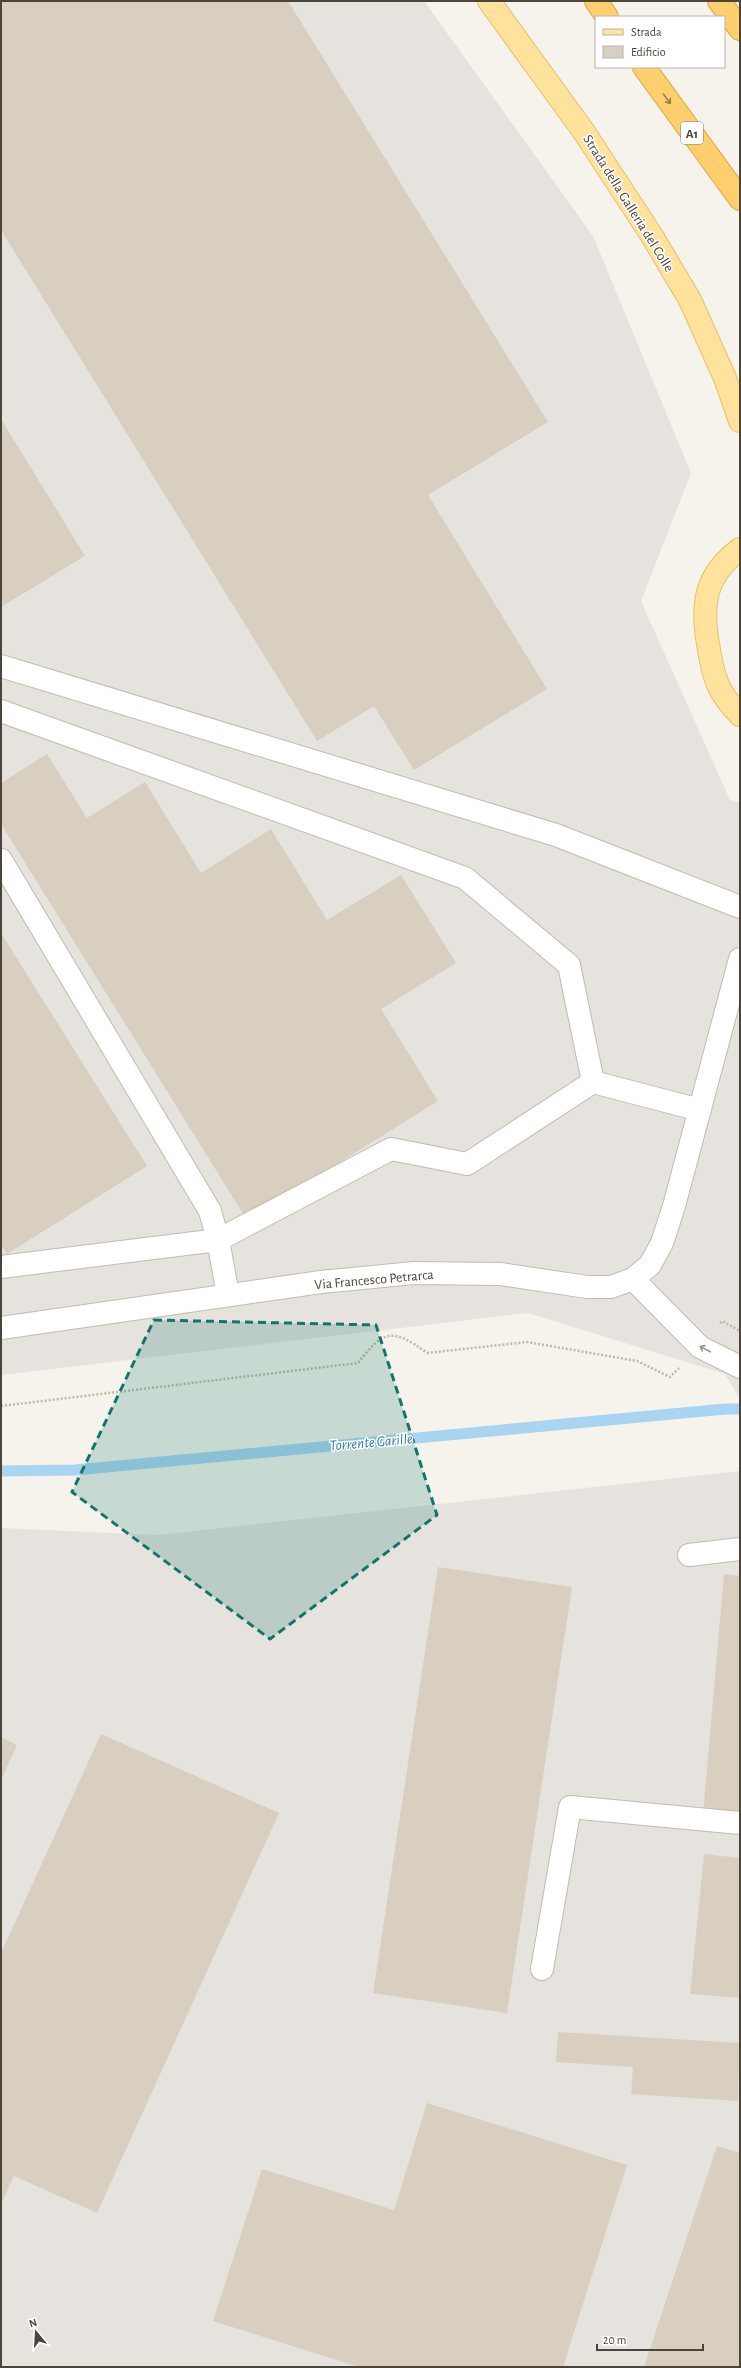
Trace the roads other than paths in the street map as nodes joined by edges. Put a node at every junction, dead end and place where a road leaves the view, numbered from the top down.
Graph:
1 (489, 1) edge
2 (596, 1) edge
3 (719, 1) edge
4 (606, 16) edge
5 (740, 29) edge
6 (645, 68) edge
7 (740, 199) edge
8 (740, 421) edge
9 (740, 531) edge
10 (734, 554) edge
11 (1, 666) edge
12 (1, 711) edge
13 (740, 715) edge
14 (1, 860) edge
15 (740, 907) edge
16 (740, 959) edge
17 (593, 1082) junction
18 (700, 1110) junction
19 (218, 1240) junction
20 (1, 1267) edge
21 (633, 1279) junction
22 (228, 1295) junction
23 (1, 1328) edge
24 (740, 1367) edge
25 (740, 1549) edge
26 (689, 1555) dead end
27 (740, 1823) edge
28 (542, 1969) dead end

1 - 8 main road, Strada della Galleria del Colle
2 - 4 highway
3 - 5 highway
6 -> 7 highway, A1
9 - 10 main road
10 - 13 main road
11 - 15 street
12 - 17 street
14 - 19 street
16 - 18 street, Via Francesco Petrarca
17 - 18 street
17 - 19 street
18 - 21 street, Via Francesco Petrarca
19 - 20 street
19 - 22 street
21 - 22 street, Via Francesco Petrarca
24 -> 21 street
22 - 23 street, Via Francesco Petrarca
25 - 26 street
27 - 28 street

